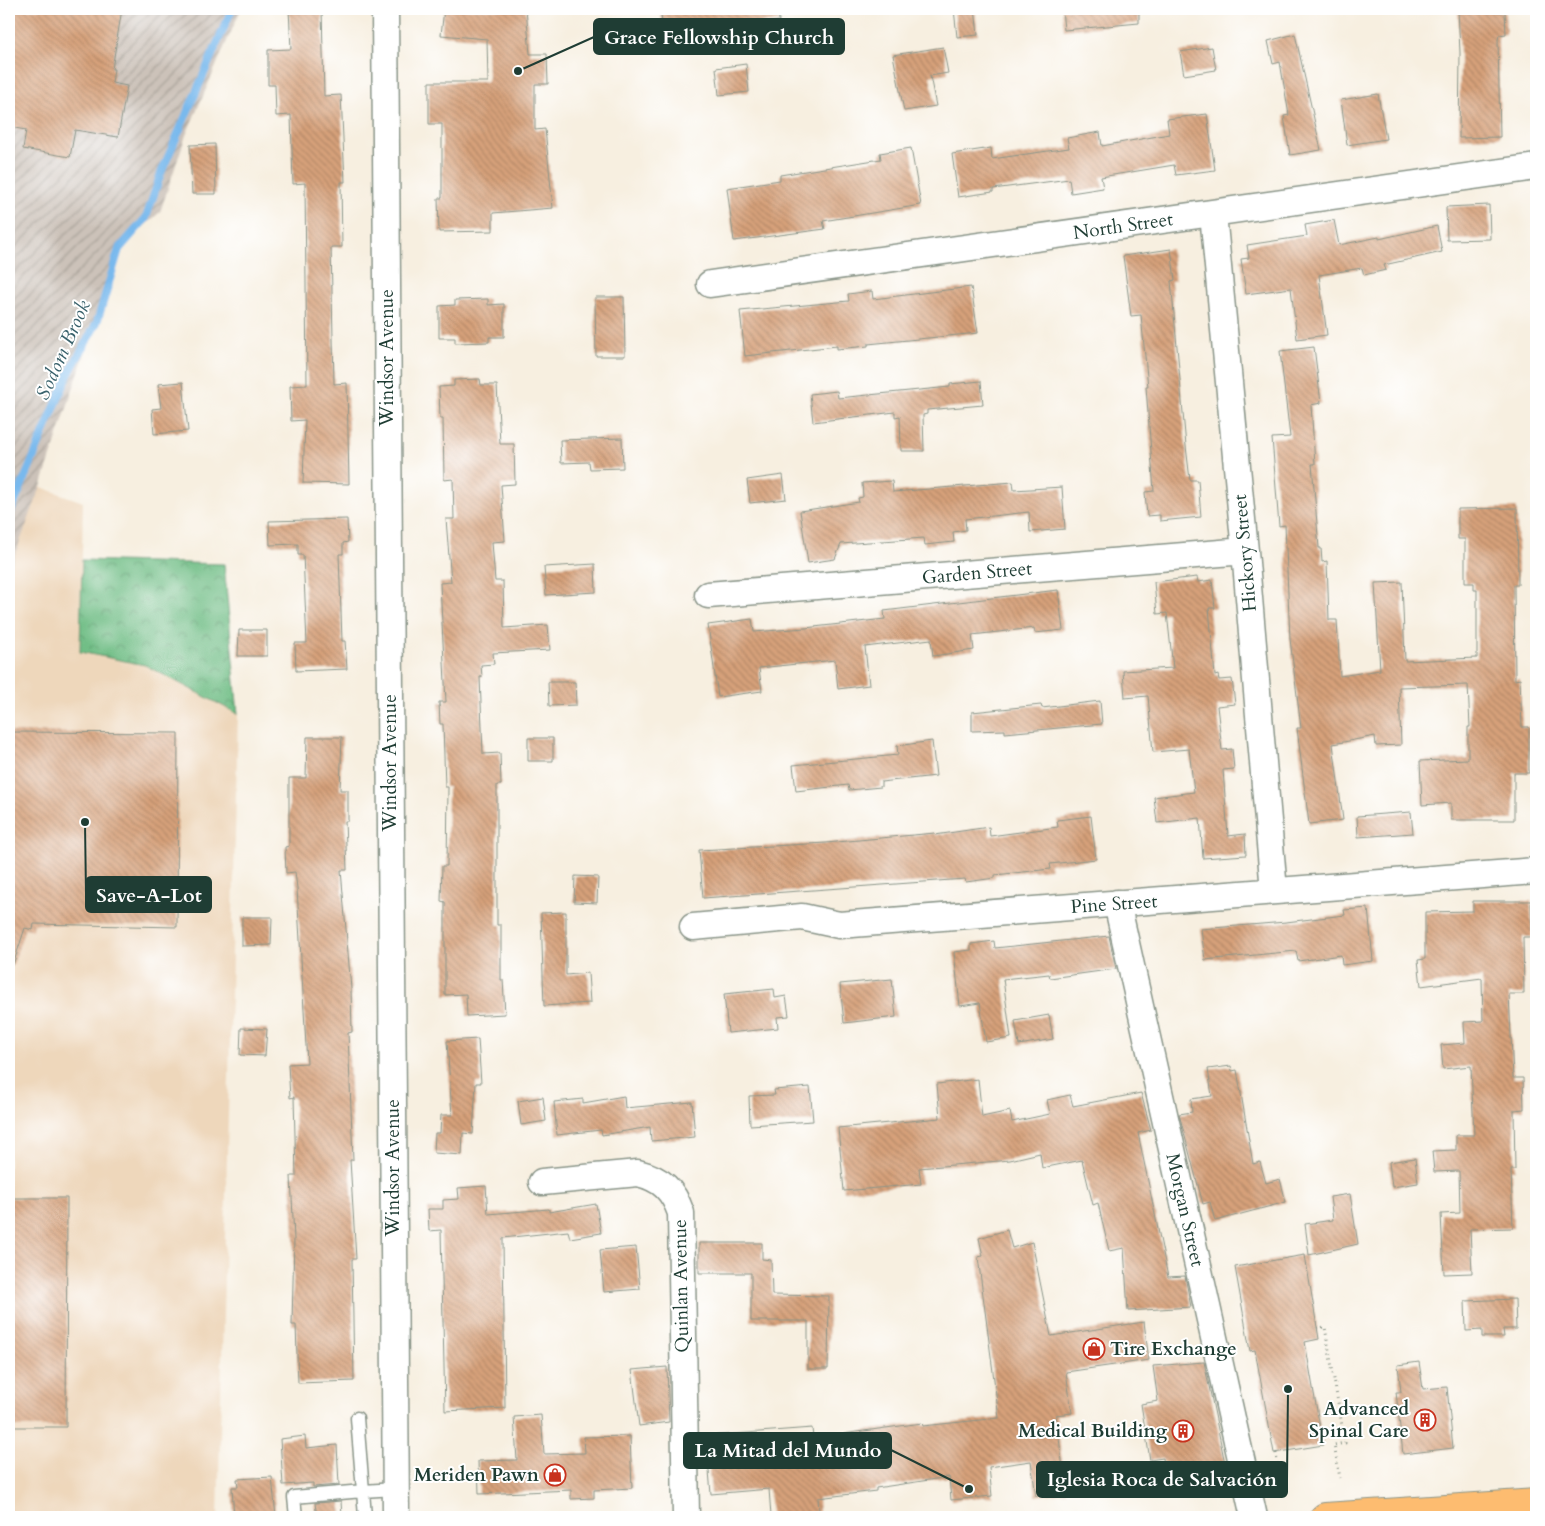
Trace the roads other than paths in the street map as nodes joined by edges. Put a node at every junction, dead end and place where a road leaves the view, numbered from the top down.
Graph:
1 (385, 9) edge
2 (1536, 167) edge
3 (1213, 214) junction
4 (710, 284) dead end
5 (1245, 551) junction
6 (708, 595) dead end
7 (1536, 871) edge
8 (1274, 891) junction
9 (1117, 904) junction
10 (692, 927) dead end
11 (542, 1182) dead end
12 (357, 1418) dead end
13 (396, 1489) junction
14 (363, 1491) junction
15 (1536, 1503) edge
16 (296, 1517) edge
17 (365, 1517) edge
18 (396, 1517) edge
19 (686, 1517) edge
20 (1254, 1517) edge
21 (1324, 1517) edge

1 - 13 street, Windsor Avenue
2 - 3 street, North Street
3 - 4 street, North Street
3 - 5 street, Hickory Street
5 - 6 street, Garden Street
5 - 8 street, Hickory Street
7 - 8 street, Pine Street
8 - 9 street, Pine Street
9 - 10 street, Pine Street
9 - 20 street, Morgan Street
11 - 19 street, Quinlan Avenue
12 - 14 lane
13 - 14 lane
13 - 18 street, Windsor Avenue
14 - 16 lane
14 - 17 lane
15 - 21 main road

